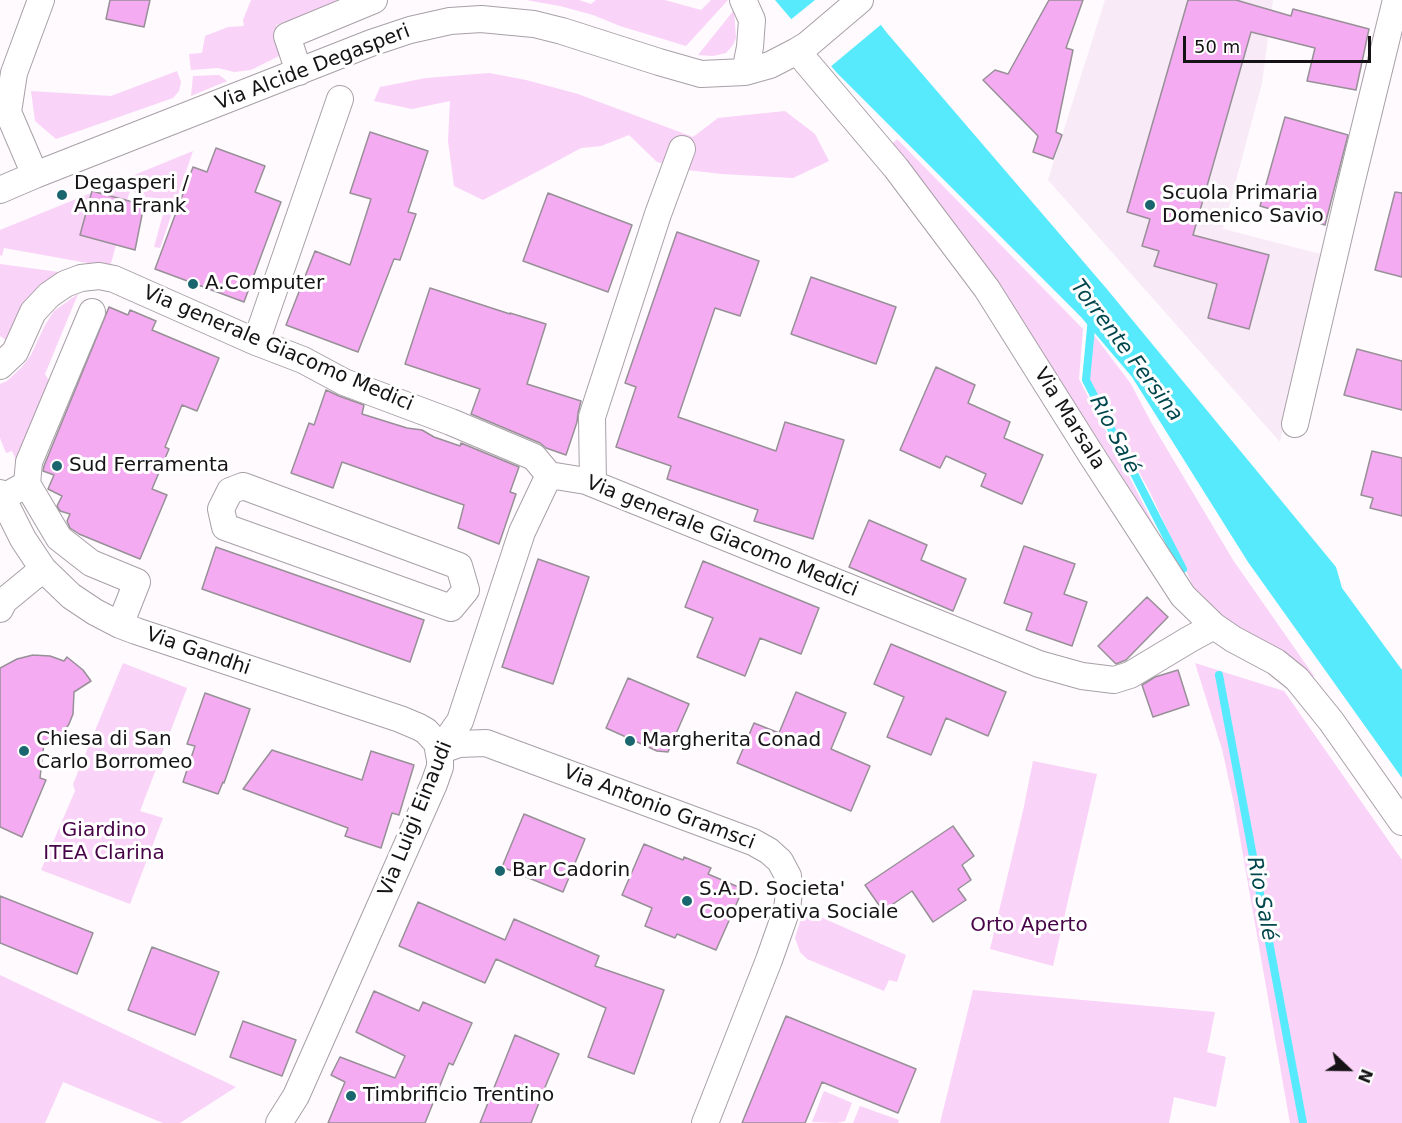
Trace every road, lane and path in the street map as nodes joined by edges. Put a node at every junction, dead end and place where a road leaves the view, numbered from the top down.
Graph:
1 (41, 0) edge
2 (374, 0) edge
3 (743, 0) edge
4 (860, 0) edge
5 (1396, 0) edge
6 (802, 48) junction
7 (299, 72) junction
8 (745, 72) junction
9 (340, 99) dead end
10 (682, 149) dead end
11 (35, 175) junction
12 (0, 190) edge
13 (92, 312) dead end
14 (256, 342) junction
15 (0, 366) edge
16 (1295, 424) dead end
17 (549, 475) junction
18 (593, 483) junction
19 (27, 484) junction
20 (1, 495) edge
21 (43, 569) junction
22 (466, 590) junction
23 (499, 601) junction
24 (0, 609) edge
25 (120, 625) junction
26 (1214, 627) junction
27 (440, 751) junction
28 (1402, 822) edge
29 (279, 1123) edge
30 (705, 1123) edge

1 - 11 street
2 - 7 street
3 - 8 street
4 - 6 street, Via Alcide Degasperi
5 - 16 street
6 - 8 street, Via Alcide Degasperi
6 - 26 street, Via Marsala
7 - 8 street, Via Alcide Degasperi
7 - 11 street, Via Alcide Degasperi
9 - 14 street
10 - 18 street
11 - 12 street, Via Alcide Degasperi
13 - 19 street
14 - 15 street, Via generale Giacomo Medici
14 - 17 street, Via generale Giacomo Medici
17 - 18 street, Via generale Giacomo Medici
17 - 23 street, Via Luigi Einaudi
18 - 26 street, Via generale Giacomo Medici
19 - 20 street
19 - 25 street
20 - 21 street, Via Gandhi
21 - 24 street
21 - 25 street, Via Gandhi
22 - 22 street
22 - 23 street
23 - 27 street, Via Luigi Einaudi
25 - 27 street, Via Gandhi
26 - 28 street, Via Marsala
27 - 29 street, Via Luigi Einaudi
27 - 30 street, Via Antonio Gramsci

